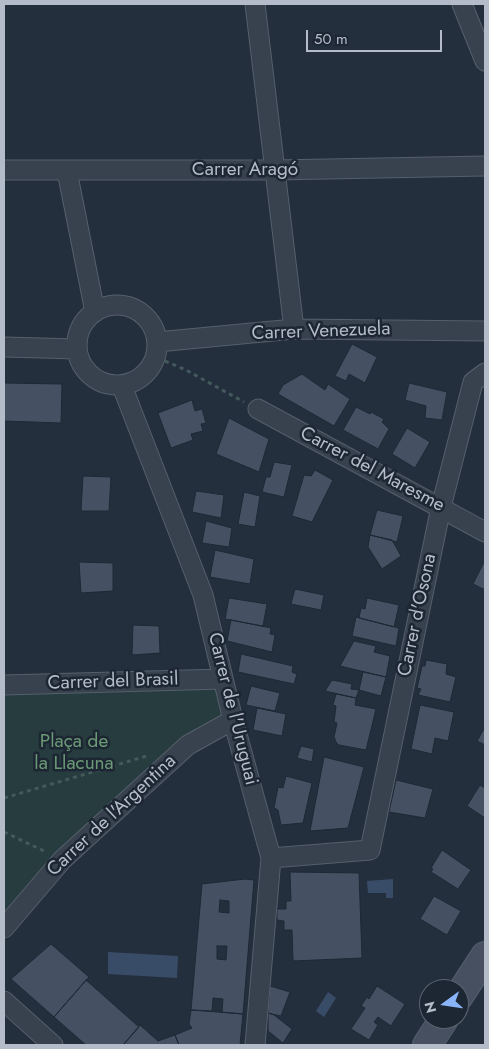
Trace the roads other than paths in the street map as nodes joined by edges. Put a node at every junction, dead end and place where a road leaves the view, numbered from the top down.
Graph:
1 (255, 4) edge
2 (462, 4) edge
3 (485, 61) edge
4 (485, 166) edge
5 (4, 170) edge
6 (275, 170) junction
7 (67, 171) junction
8 (95, 312) junction
9 (294, 329) junction
10 (485, 331) edge
11 (4, 347) edge
12 (77, 349) junction
13 (156, 349) junction
14 (479, 377) edge
15 (122, 386) junction
16 (258, 409) road end
17 (441, 507) junction
18 (485, 532) edge
19 (223, 679) junction
20 (4, 685) edge
21 (233, 720) junction
22 (270, 858) junction
23 (4, 928) edge
24 (485, 956) edge
25 (469, 981) edge
26 (4, 1001) edge
27 (437, 1029) edge
28 (53, 1045) edge
29 (255, 1045) edge
30 (427, 1045) edge

1 - 6 street
2 - 3 street
4 - 6 street, Carrer Aragó
5 - 7 street, Carrer Aragó
6 - 7 street, Carrer Aragó
6 - 9 street
7 - 8 street
8 - 12 street
8 - 13 street
9 - 10 street, Carrer Venezuela
9 - 13 street, Carrer Venezuela
11 - 12 street
12 - 15 street
13 - 15 street
14 - 17 street, Carrer d'Osona
15 - 19 street, Carrer de l'Uruguai
16 - 17 street, Carrer del Maresme
17 - 18 street, Carrer del Maresme
17 - 22 street, Carrer d'Osona
19 - 20 street, Carrer del Brasil
19 - 21 street, Carrer de l'Uruguai
21 - 22 street, Carrer de l'Uruguai
21 - 23 street, Carrer de l'Argentina
22 - 29 street, Carrer de l'Uruguai
24 - 25 street
26 - 28 street
27 - 30 street

